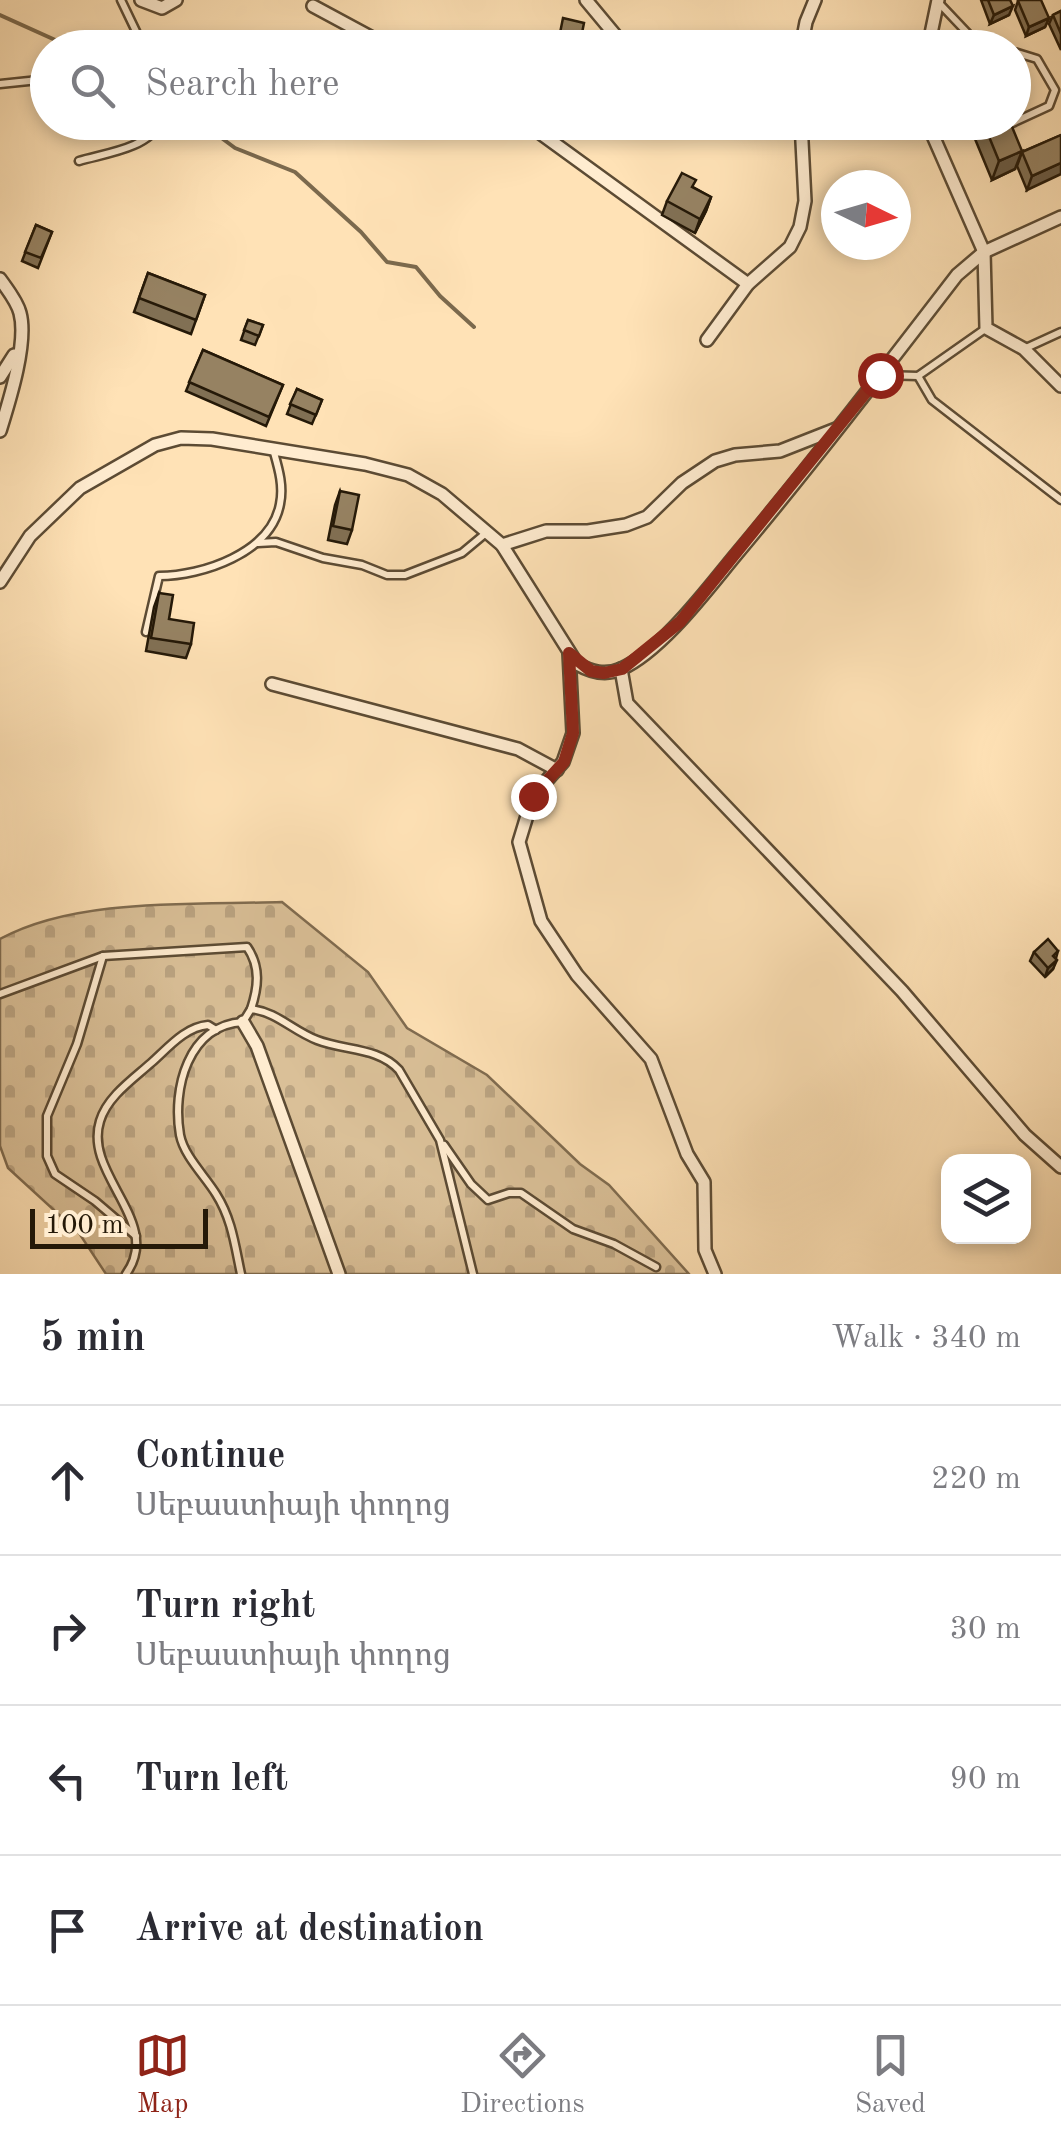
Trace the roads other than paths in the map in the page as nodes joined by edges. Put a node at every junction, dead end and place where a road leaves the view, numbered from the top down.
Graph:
1 (121, 0) edge
2 (141, 0) edge
3 (176, 0) edge
4 (586, 0) edge
5 (815, 0) edge
6 (938, 1) edge
7 (313, 2) edge
8 (135, 30) edge
9 (360, 30) edge
10 (611, 30) edge
11 (804, 30) edge
12 (932, 30) edge
13 (964, 30) edge
14 (1031, 57) edge
15 (30, 81) edge
16 (0, 84) edge
17 (1031, 114) edge
18 (146, 140) edge
19 (550, 140) edge
20 (802, 140) edge
21 (935, 140) edge
22 (79, 161) dead end
23 (1061, 218) edge
24 (984, 252) junction
25 (0, 278) edge
26 (748, 284) junction
27 (986, 328) junction
28 (1061, 332) edge
29 (707, 340) dead end
30 (19, 347) junction
31 (1024, 349) junction
32 (880, 375) junction
33 (918, 376) junction
34 (0, 377) edge
35 (1061, 386) edge
36 (840, 427) junction
37 (0, 431) edge
38 (273, 448) junction
39 (1061, 500) edge
40 (487, 532) junction
41 (258, 543) junction
42 (502, 545) junction
43 (0, 582) edge
44 (146, 632) dead end
45 (569, 653) junction
46 (622, 669) junction
47 (272, 684) dead end
48 (556, 770) junction
49 (104, 956) junction
50 (0, 994) edge
51 (251, 1009) junction
52 (243, 1022) junction
53 (216, 1030) junction
54 (440, 1140) junction
55 (1061, 1167) edge
56 (136, 1236) junction
57 (656, 1267) dead end
58 (126, 1274) edge
59 (241, 1274) edge
60 (339, 1274) edge
61 (473, 1274) edge
62 (715, 1274) edge

1 - 8 lane
2 - 3 street
4 - 10 street
5 - 11 street
6 - 12 street
6 - 13 lane
7 - 9 street
14 - 17 lane
15 - 16 lane
18 - 22 lane
19 - 26 street
20 - 26 street
21 - 24 street
23 - 24 street
24 - 27 street
24 - 32 street
25 - 30 street
26 - 29 street
27 - 31 street
27 - 33 lane
28 - 31 lane
30 - 34 street
30 - 37 street
31 - 35 street
32 - 33 lane
32 - 36 street
33 - 39 lane
36 - 42 street
36 - 46 street
38 - 40 street
38 - 41 lane
38 - 43 street
40 - 41 lane
40 - 42 street
41 - 44 lane
42 - 45 street
45 - 46 street
45 - 48 street
46 - 55 street
47 - 48 street
48 - 62 street
49 - 50 lane
49 - 51 lane
49 - 56 lane
51 - 52 lane
51 - 54 lane
52 - 53 lane
52 - 60 street
53 - 56 lane
53 - 59 lane
54 - 57 lane
54 - 61 lane
56 - 58 lane

